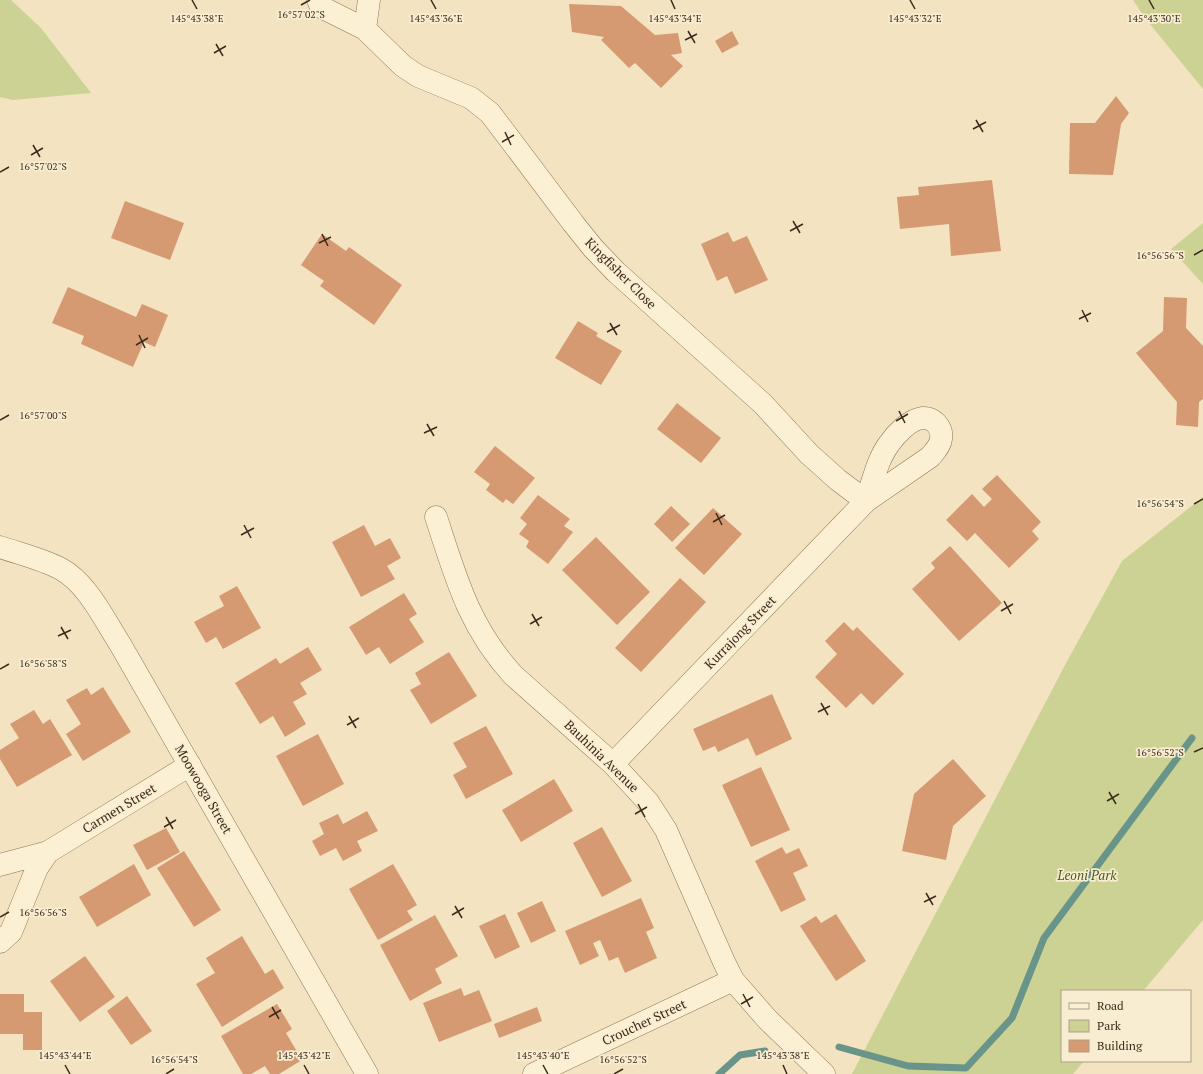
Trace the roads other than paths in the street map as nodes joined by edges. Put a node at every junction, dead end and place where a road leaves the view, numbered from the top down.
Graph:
1 (318, 0) edge
2 (369, 0) edge
3 (365, 29) junction
4 (866, 501) joint
5 (436, 517) dead end
6 (0, 546) edge
7 (613, 764) junction
8 (190, 765) junction
9 (48, 852) junction
10 (0, 865) edge
11 (0, 942) edge
12 (733, 980) junction
13 (367, 1074) edge
14 (534, 1074) edge
15 (824, 1074) edge

1 - 3 street, Kingfisher Close
2 - 3 street
3 - 4 street, Kingfisher Close
4 - 7 street, Kurrajong Street
5 - 7 street, Bauhinia Avenue
6 - 8 street, Moowooga Street
7 - 12 street, Bauhinia Avenue
8 - 9 street, Carmen Street
8 - 13 street, Moowooga Street
9 - 10 street, Carmen Street
9 - 11 street, Carmen Street
12 - 14 street, Croucher Street
12 - 15 street, Bauhinia Avenue

